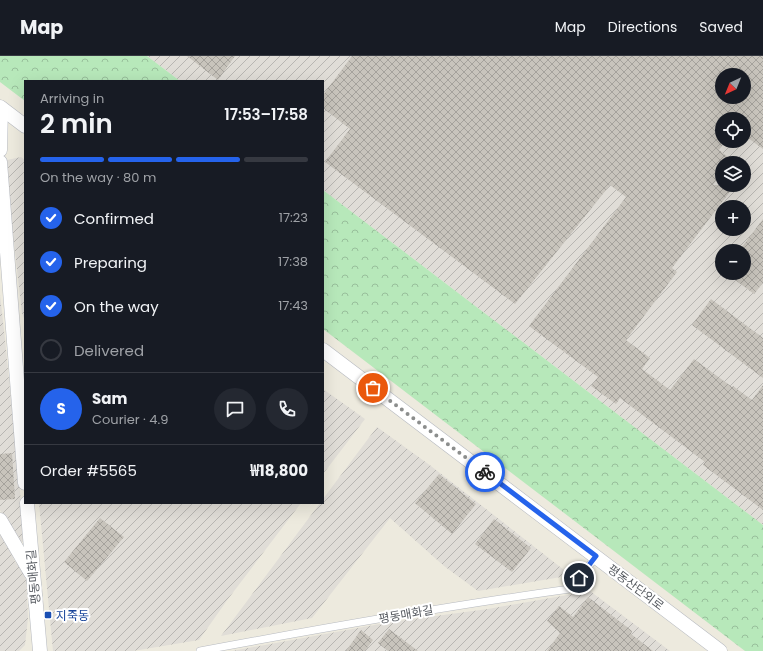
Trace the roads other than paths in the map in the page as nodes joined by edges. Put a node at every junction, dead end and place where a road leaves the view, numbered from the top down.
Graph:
1 (1, 108) edge
2 (24, 125) edge
3 (0, 150) edge
4 (0, 162) edge
5 (324, 351) edge
6 (24, 470) edge
7 (27, 504) edge
8 (0, 520) edge
9 (596, 556) junction
10 (32, 577) junction
11 (40, 651) edge
12 (200, 651) edge
13 (720, 651) edge

1 - 2 street
1 - 3 street
4 - 6 street
5 - 9 street, 평동산단외로
7 - 10 street, 평동매화길
8 - 10 street
9 - 12 lane, 평동매화길
9 - 13 street, 평동산단외로
10 - 11 street, 평동매화길

